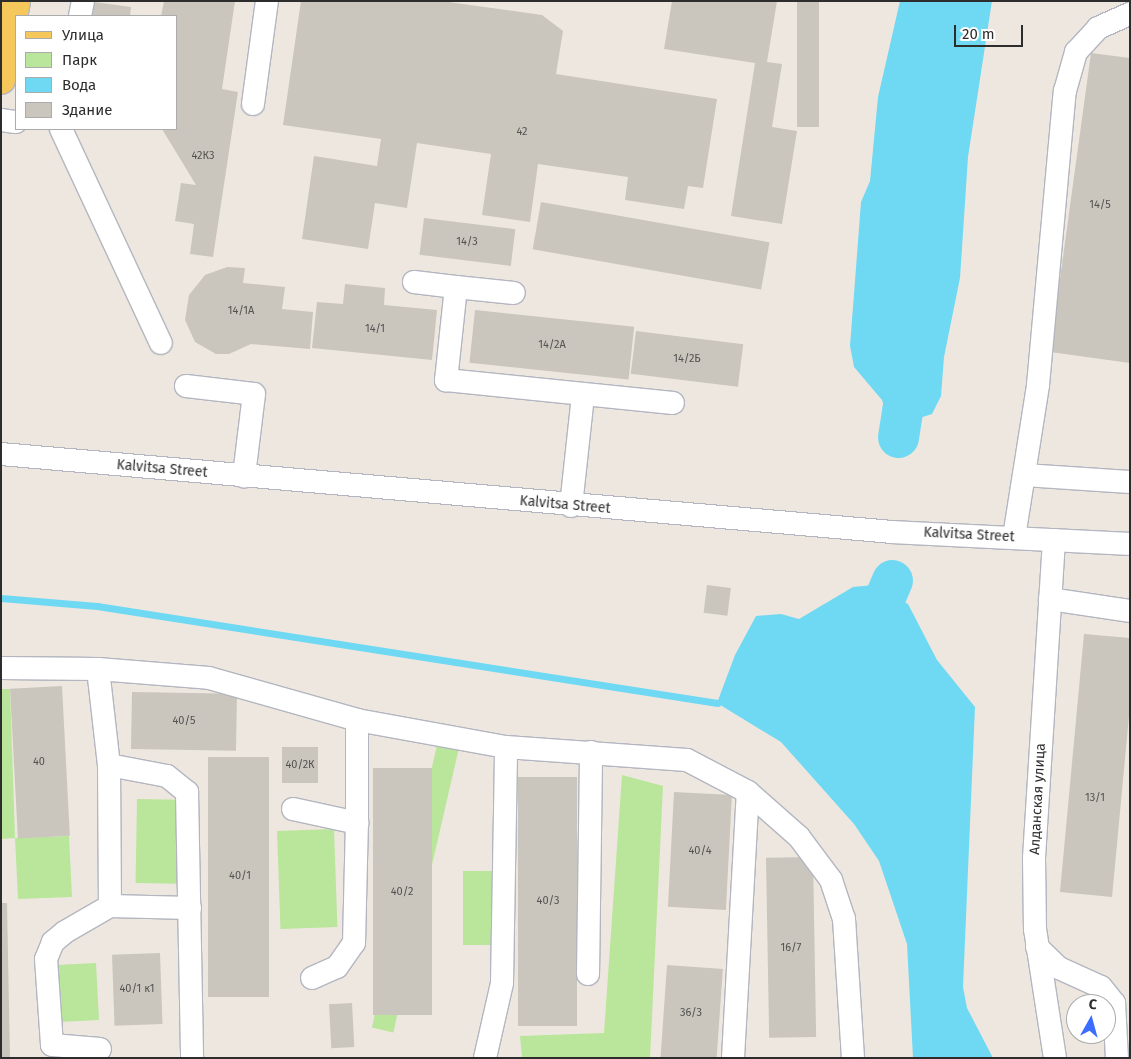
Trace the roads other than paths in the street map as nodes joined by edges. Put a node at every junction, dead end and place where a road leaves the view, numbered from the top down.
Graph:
1 (16, 1) edge
2 (82, 1) edge
3 (267, 1) edge
4 (1130, 14) edge
5 (80, 15) edge
6 (1, 80) edge
7 (252, 104) dead end
8 (1, 120) edge
9 (15, 122) edge
10 (60, 130) edge
11 (414, 282) dead end
12 (456, 287) junction
13 (514, 294) dead end
14 (161, 343) dead end
15 (186, 386) dead end
16 (583, 395) junction
17 (673, 403) dead end
18 (1, 454) edge
19 (1024, 474) junction
20 (244, 476) junction
21 (1130, 482) edge
22 (571, 506) junction
23 (1014, 537) junction
24 (1054, 540) junction
25 (1130, 544) edge
26 (1050, 599) junction
27 (1130, 612) edge
28 (1, 668) edge
29 (98, 669) junction
30 (357, 720) junction
31 (506, 747) junction
32 (591, 752) junction
33 (109, 765) junction
34 (748, 792) junction
35 (293, 809) dead end
36 (357, 822) junction
37 (110, 906) junction
38 (190, 908) junction
39 (1038, 947) junction
40 (588, 974) dead end
41 (312, 978) dead end
42 (100, 1049) dead end
43 (192, 1058) edge
44 (485, 1058) edge
45 (733, 1058) edge
46 (853, 1058) edge
47 (1055, 1058) edge
48 (1116, 1058) edge

1 - 6 main road
2 - 5 street
3 - 7 street
4 - 19 street
8 - 9 street
10 - 14 street
11 - 12 street
12 - 13 street
12 - 16 street
15 - 20 street
16 - 17 street
16 - 22 street
18 - 20 street, Kalvitsa Street
19 - 21 street
19 - 23 street
20 - 22 street, Kalvitsa Street
22 - 23 street, Kalvitsa Street
23 - 24 street, Kalvitsa Street
24 - 25 street, Kalvitsa Street
24 - 26 street, Алданская улица
26 - 27 street
26 - 39 street, Алданская улица
28 - 29 street
29 - 30 street
29 - 33 street
30 - 31 street
30 - 36 street
31 - 32 street
31 - 44 street
32 - 34 street
32 - 40 street
33 - 37 street
33 - 38 street
34 - 45 street
34 - 46 street
35 - 36 street
36 - 41 street
37 - 38 street
37 - 42 street
38 - 43 street
39 - 47 street, Алданская улица
39 - 48 street

